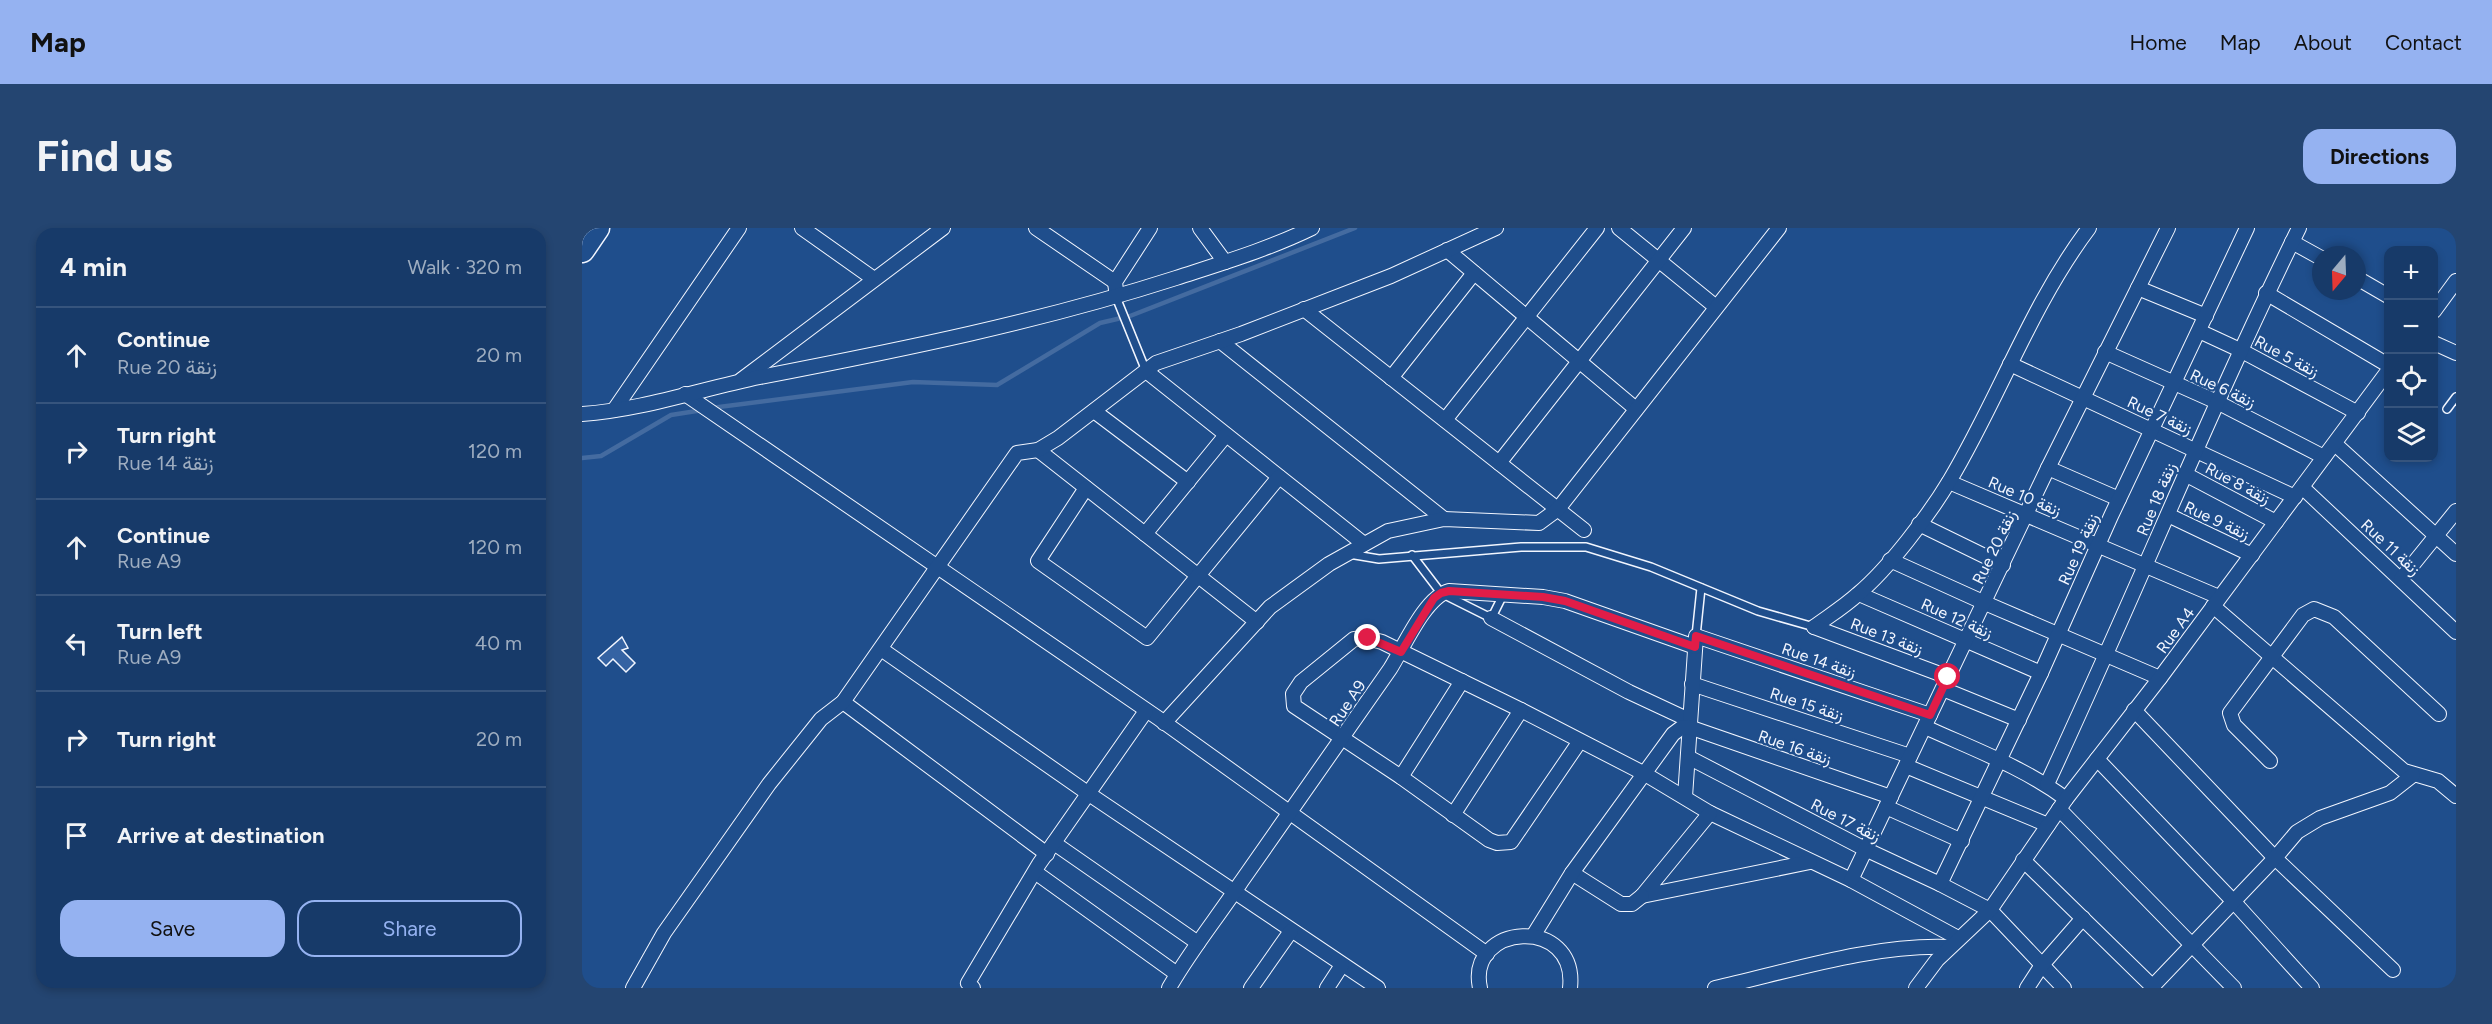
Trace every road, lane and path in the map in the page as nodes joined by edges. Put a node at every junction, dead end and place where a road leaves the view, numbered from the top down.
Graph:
1 (597, 228) edge
2 (739, 228) edge
3 (802, 228) edge
4 (943, 228) edge
5 (1036, 228) edge
6 (1150, 228) edge
7 (1200, 228) edge
8 (1312, 228) edge
9 (1496, 228) edge
10 (1597, 228) edge
11 (1619, 228) edge
12 (1684, 228) edge
13 (1779, 228) edge
14 (2089, 228) edge
15 (2168, 228) edge
16 (2247, 228) edge
17 (2299, 228) edge
18 (1292, 232) edge
19 (2292, 242) junction
20 (582, 250) edge
21 (1447, 250) junction
22 (2312, 253) edge
23 (1659, 260) junction
24 (1225, 262) junction
25 (1474, 273) junction
26 (874, 279) junction
27 (2456, 281) edge
28 (1115, 282) junction
29 (2366, 283) edge
30 (2138, 288) junction
31 (2266, 293) junction
32 (2384, 294) edge
33 (1116, 297) junction
34 (2438, 304) edge
35 (1716, 307) junction
36 (1304, 309) junction
37 (2206, 316) junction
38 (1526, 317) junction
39 (2199, 331) junction
40 (1220, 341) junction
41 (2438, 345) edge
42 (2240, 350) junction
43 (2105, 352) junction
44 (2456, 353) edge
45 (1579, 361) junction
46 (2384, 363) edge
47 (2010, 364) junction
48 (1146, 371) junction
49 (2384, 376) edge
50 (1391, 378) junction
51 (738, 382) junction
52 (2174, 383) junction
53 (686, 394) junction
54 (2456, 397) edge
55 (2083, 398) junction
56 (2217, 402) junction
57 (2447, 408) dead end
58 (1636, 409) junction
59 (614, 410) junction
60 (1094, 411) junction
61 (2358, 412) junction
62 (582, 414) edge
63 (1445, 420) junction
64 (2152, 429) junction
65 (1226, 435) junction
66 (2335, 444) junction
67 (1038, 450) junction
68 (2195, 450) junction
69 (2324, 457) junction
70 (1499, 463) junction
71 (2048, 468) junction
72 (2185, 474) junction
73 (1280, 477) junction
74 (1188, 482) junction
75 (1949, 482) junction
76 (1086, 488) junction
77 (2298, 492) junction
78 (2119, 499) junction
79 (1558, 509) junction
80 (2456, 511) edge
81 (2027, 515) junction
82 (2168, 516) junction
83 (1444, 519) junction
84 (2276, 522) junction
85 (1919, 524) junction
86 (1584, 530) dead end
87 (1145, 534) junction
88 (2436, 536) junction
89 (1364, 544) junction
90 (2098, 546) junction
91 (1347, 554) junction
92 (2456, 554) edge
93 (1412, 555) junction
94 (2252, 555) junction
95 (1890, 560) junction
96 (2003, 565) junction
97 (2146, 565) junction
98 (938, 567) junction
99 (1198, 576) junction
100 (2401, 579) junction
101 (1701, 588) junction
102 (1441, 593) junction
103 (1859, 594) junction
104 (1504, 595) junction
105 (2216, 601) junction
106 (1985, 603) junction
107 (1491, 618) junction
108 (1257, 622) junction
109 (1814, 627) junction
110 (2456, 632) edge
111 (2058, 634) junction
112 (1696, 641) junction
113 (1967, 641) junction
114 (881, 649) junction
115 (1401, 652) junction
116 (2107, 656) junction
117 (2273, 656) junction
118 (2041, 674) junction
119 (2160, 678) junction
120 (1462, 681) junction
121 (1946, 683) junction
122 (1692, 684) junction
123 (843, 702) junction
124 (1521, 710) junction
125 (2134, 710) junction
126 (1146, 711) junction
127 (2439, 714) dead end
128 (2019, 720) junction
129 (1928, 721) junction
130 (1164, 723) junction
131 (1689, 723) junction
132 (1342, 740) junction
133 (1580, 741) junction
134 (1688, 757) junction
135 (2097, 759) junction
136 (2000, 760) junction
137 (1908, 761) junction
138 (2270, 761) dead end
139 (1645, 774) junction
140 (2413, 775) junction
141 (1401, 777) junction
142 (2047, 784) junction
143 (1089, 794) junction
144 (2456, 796) edge
145 (1684, 797) junction
146 (1982, 797) junction
147 (1888, 802) junction
148 (2062, 804) junction
149 (1710, 813) junction
150 (1289, 814) junction
151 (1453, 814) junction
152 (2048, 825) junction
153 (1962, 841) junction
154 (1050, 848) junction
155 (1865, 849) junction
156 (2275, 858) junction
157 (2023, 860) junction
158 (1810, 862) junction
159 (1035, 872) junction
160 (1572, 873) junction
161 (1851, 880) junction
162 (1940, 884) junction
163 (1236, 890) junction
164 (1642, 896) junction
165 (2234, 902) junction
166 (1990, 910) junction
167 (2083, 918) junction
168 (1291, 931) junction
169 (1533, 936) junction
170 (1198, 943) junction
171 (1954, 943) junction
172 (2192, 946) junction
173 (1487, 954) junction
174 (1342, 965) junction
175 (2042, 965) junction
176 (2392, 970) dead end
177 (1177, 974) junction
178 (969, 986) edge
179 (633, 988) edge
180 (1169, 988) edge
181 (1251, 988) edge
182 (1327, 988) edge
183 (1378, 988) edge
184 (1480, 988) edge
185 (1570, 988) edge
186 (1715, 988) edge
187 (1916, 988) edge
188 (2026, 988) edge
189 (2064, 988) edge
190 (2153, 988) edge
191 (2234, 988) edge
192 (2312, 988) edge

1 - 20 highway
2 - 59 street
3 - 26 street
4 - 26 street
5 - 28 street
6 - 28 street
7 - 24 street
8 - 18 street
9 - 21 street
10 - 38 street
11 - 23 street
12 - 23 street
13 - 35 street
14 - 47 street
15 - 30 street, Rue 20 زنقة
16 - 37 street, Rue 19 زنقة
17 - 19 street, Rue 18 زنقة
18 - 24 street
19 - 22 street
19 - 31 street, Rue 18 زنقة
21 - 25 street
21 - 36 street
23 - 35 street
23 - 45 street
24 - 33 street
25 - 38 street
25 - 50 street
26 - 51 street
27 - 34 street
28 - 33 street
29 - 32 street
30 - 37 street
30 - 43 street, Rue 20 زنقة
31 - 42 street, Rue 18 زنقة
31 - 46 street
33 - 48 lane
33 - 51 street
35 - 58 street
36 - 40 street
36 - 50 street
37 - 39 street, Rue 19 زنقة
38 - 45 street
38 - 63 street
39 - 42 street, Rue 5 زنقة
39 - 52 street, Rue 19 زنقة
40 - 48 street
40 - 83 street
41 - 44 street
42 - 56 street, Rue 18 زنقة
42 - 61 street, Rue 5 زنقة
43 - 52 street, Rue 6 زنقة
43 - 55 street, Rue 20 زنقة
45 - 58 street
45 - 70 street
47 - 55 street, Rue 7 زنقة
47 - 75 street
48 - 60 street
48 - 65 street
49 - 61 street, Rue A4
50 - 63 street
51 - 53 street
52 - 56 street, Rue 6 زنقة
52 - 64 street, Rue 19 زنقة
53 - 59 street
53 - 98 street
54 - 57 lane
55 - 64 street, Rue 7 زنقة
55 - 71 street, Rue 20 زنقة
56 - 68 street, Rue 18 زنقة
56 - 69 street, Rue 6 زنقة
58 - 79 street
59 - 62 street
60 - 67 street
60 - 74 street
61 - 66 street, Rue A4
63 - 70 street
64 - 68 street, Rue 7 زنقة
64 - 78 street, Rue 19 زنقة
65 - 73 street
65 - 74 street
66 - 69 street, Rue A4
66 - 88 street
67 - 76 street
67 - 98 street
68 - 72 street, Rue 18 زنقة
68 - 77 street, Rue 7 زنقة
69 - 77 street, Rue A4
70 - 79 street
71 - 78 street
71 - 81 street, Rue 20 زنقة
72 - 82 street, Rue 18 زنقة
72 - 84 street, Rue 8 زنقة
73 - 89 street
73 - 99 street
74 - 87 street
75 - 81 street, Rue 10 زنقة
75 - 85 street
76 - 87 street
76 - 99 street
77 - 84 street, Rue A4
77 - 100 street, Rue 11 زنقة
78 - 90 street, Rue 19 زنقة
79 - 83 street
79 - 86 street
80 - 88 street
81 - 90 street, Rue 10 زنقة
81 - 96 street, Rue 20 زنقة
82 - 94 street, Rue 9 زنقة
82 - 97 street, Rue 18 زنقة
83 - 89 street
84 - 94 street, Rue A4
85 - 95 street
85 - 96 street
87 - 99 street
88 - 92 street
88 - 100 street
89 - 91 street
90 - 97 street, Rue 10 زنقة
90 - 111 street, Rue 19 زنقة
91 - 93 lane
91 - 108 street
93 - 101 lane
93 - 102 lane
94 - 105 street, Rue A4
95 - 103 street
95 - 106 street
96 - 106 street, Rue 20 زنقة
97 - 105 street, Rue 10 زنقة
97 - 116 street, Rue 18 زنقة
98 - 114 street
98 - 126 street
99 - 108 street
100 - 110 street, Rue 11 زنقة
101 - 109 lane
101 - 112 lane
102 - 104 street
102 - 107 lane
102 - 115 street, Rue A9
103 - 109 street
103 - 113 street, Rue 12 زنقة
104 - 107 lane
104 - 112 street
105 - 117 street, Rue 10 زنقة
105 - 119 street, Rue A4
106 - 111 street
106 - 113 street, Rue 20 زنقة
107 - 131 street, Rue 16 زنقة
108 - 130 street
109 - 121 street, Rue 13 زنقة
111 - 116 street
111 - 118 street, Rue 19 زنقة
112 - 122 street
112 - 129 street, Rue 14 زنقة
113 - 118 street, Rue 12 زنقة
113 - 121 street, Rue 20 زنقة
114 - 123 street
114 - 143 street
115 - 120 street
115 - 132 street, Rue A9
115 - 132 street
116 - 119 street
116 - 142 street, Rue 18 زنقة
117 - 127 street
117 - 138 street
117 - 140 street, Rue 10 زنقة
118 - 128 street, Rue 19 زنقة
119 - 125 street, Rue A4
120 - 124 street
120 - 141 street
121 - 128 street, Rue 13 زنقة
121 - 129 street, Rue 20 زنقة
122 - 131 street
122 - 137 street, Rue 15 زنقة
123 - 154 street
123 - 179 street
124 - 133 street
124 - 151 street
125 - 135 street, Rue A4
125 - 156 street
126 - 130 street
126 - 143 street
128 - 136 street, Rue 19 زنقة
129 - 136 street, Rue 14 زنقة
129 - 137 street, Rue 20 زنقة
130 - 150 street
131 - 134 street
131 - 139 street
131 - 147 street, Rue 16 زنقة
132 - 141 street
132 - 150 street, Rue A9
133 - 139 street
133 - 151 street
134 - 145 street
134 - 155 street, Rue 17 زنقة
135 - 148 street, Rue A4
135 - 165 street
136 - 142 street, Rue 14 زنقة
136 - 146 street, Rue 19 زنقة
137 - 146 street, Rue 15 زنقة
137 - 147 street, Rue 20 زنقة
139 - 145 street
139 - 160 street
140 - 144 street, Rue 10 زنقة
140 - 156 street
141 - 151 street
142 - 148 street, Rue 14 زنقة
143 - 154 street
143 - 163 street
145 - 149 street
146 - 152 street, Rue 15 زنقة
146 - 153 street, Rue 19 زنقة
147 - 153 street, Rue 16 زنقة
147 - 155 street, Rue 20 زنقة
148 - 152 street, Rue A4
148 - 172 street, Rue 14 زنقة
149 - 158 street
149 - 164 street
150 - 163 street, Rue A9
150 - 173 street
152 - 157 street, Rue A4
153 - 162 street, Rue 19 زنقة
154 - 159 street
154 - 170 street
155 - 161 street, Rue 20 زنقة
155 - 162 street, Rue 17 زنقة
156 - 165 street
156 - 176 street
157 - 166 street, Rue A4
157 - 167 street
158 - 161 street
158 - 164 street
159 - 177 street
159 - 178 street
160 - 164 street
160 - 169 street
161 - 171 street
162 - 166 street, Rue 17 زنقة
163 - 168 street
163 - 170 street, Rue A9
165 - 172 street
165 - 192 street
166 - 171 street, Rue A4
166 - 175 street, Rue 17 زنقة
167 - 175 street
167 - 190 street
168 - 174 street
168 - 181 street
169 - 173 street
169 - 185 street
170 - 177 street, Rue A9
171 - 186 street
171 - 187 street, Rue A4
172 - 190 street
172 - 191 street, Rue 14 زنقة
173 - 184 street
174 - 182 street
174 - 183 street
175 - 188 street
175 - 189 street, Rue 17 زنقة
177 - 180 street, Rue A9

